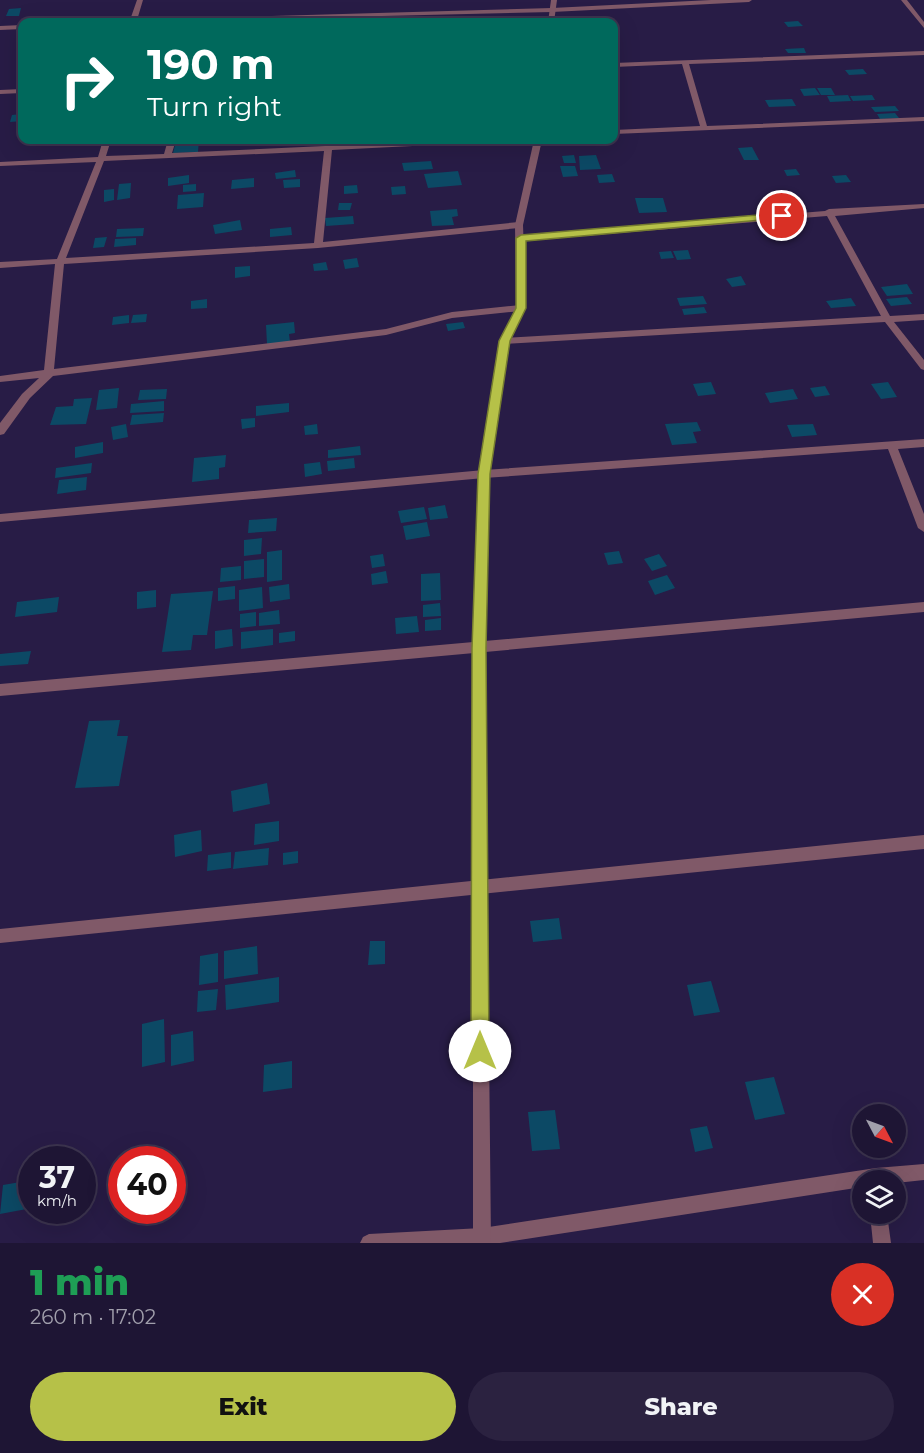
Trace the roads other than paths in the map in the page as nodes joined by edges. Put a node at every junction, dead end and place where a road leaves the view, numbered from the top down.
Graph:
1 (140, 0) edge
2 (554, 0) edge
3 (748, 0) edge
4 (904, 0) edge
5 (552, 10) junction
6 (134, 18) edge
7 (242, 18) edge
8 (551, 18) edge
9 (924, 26) edge
10 (18, 27) edge
11 (0, 28) edge
12 (924, 53) edge
13 (685, 62) junction
14 (618, 65) edge
15 (18, 90) edge
16 (0, 92) edge
17 (924, 119) edge
18 (704, 127) junction
19 (618, 132) edge
20 (106, 144) edge
21 (171, 144) edge
22 (356, 144) edge
23 (537, 144) edge
24 (328, 148) junction
25 (167, 156) junction
26 (101, 159) junction
27 (0, 164) edge
28 (924, 206) edge
29 (829, 212) junction
30 (520, 232) junction
31 (318, 245) junction
32 (60, 262) junction
33 (0, 265) edge
34 (521, 308) junction
35 (924, 317) edge
36 (888, 320) junction
37 (504, 341) junction
38 (924, 367) edge
39 (49, 374) junction
40 (0, 379) edge
41 (0, 431) edge
42 (924, 443) edge
43 (891, 446) junction
44 (484, 474) junction
45 (0, 518) edge
46 (924, 528) edge
47 (924, 607) edge
48 (479, 648) junction
49 (0, 690) edge
50 (924, 842) edge
51 (479, 889) junction
52 (0, 936) edge
53 (924, 1172) edge
54 (906, 1174) edge
55 (852, 1182) edge
56 (880, 1224) edge
57 (482, 1240) edge
58 (369, 1243) edge
59 (882, 1243) edge

1 - 6 street
2 - 5 street
3 - 5 street
4 - 9 street
5 - 7 street
5 - 8 street
10 - 11 street
12 - 13 street
13 - 14 street
13 - 18 street
15 - 16 street
17 - 18 street
18 - 19 street
20 - 26 street
21 - 25 street
22 - 24 street
23 - 30 street
24 - 25 street
24 - 31 street
25 - 26 street
26 - 27 street
26 - 32 street
28 - 29 street
29 - 30 street
29 - 36 street
30 - 31 street
30 - 34 street
31 - 32 street
32 - 33 street
32 - 39 street
34 - 37 street
34 - 39 street
35 - 36 street
36 - 37 street
36 - 38 street
37 - 44 street
39 - 40 street
39 - 41 street
42 - 43 street
43 - 44 street
43 - 46 street
44 - 45 street
44 - 48 street
47 - 48 street
48 - 49 street
48 - 51 street
50 - 51 street
51 - 52 street
51 - 57 street
53 - 54 street
55 - 57 street
56 - 59 street
57 - 58 street

